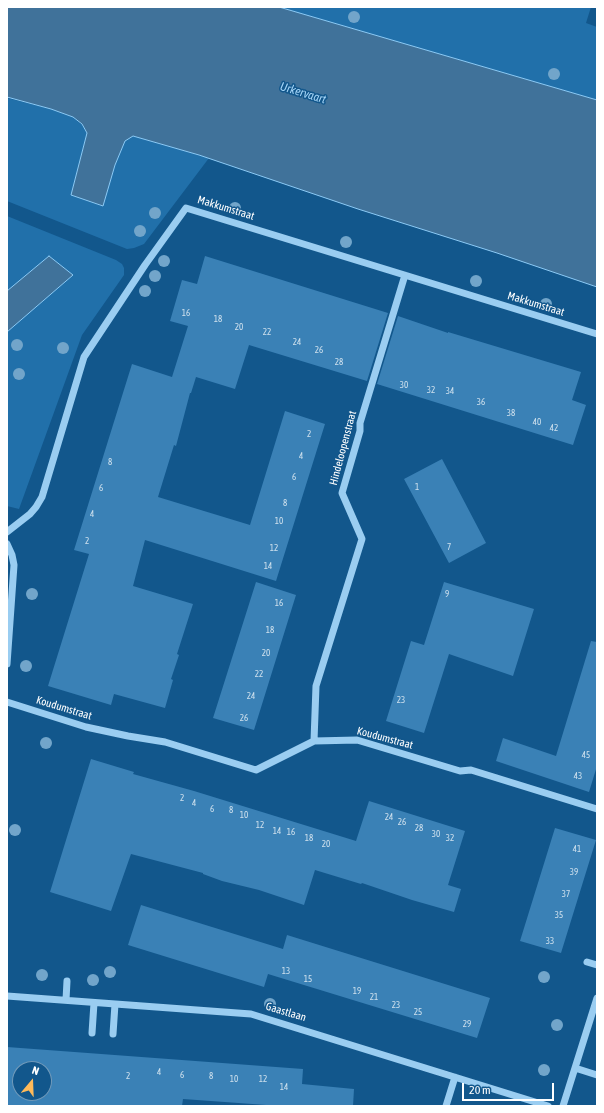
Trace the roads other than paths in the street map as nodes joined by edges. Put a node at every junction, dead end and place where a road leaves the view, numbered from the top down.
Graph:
1 (405, 275) junction
2 (597, 334) edge
3 (7, 532) edge
4 (7, 544) edge
5 (7, 664) edge
6 (7, 702) edge
7 (314, 741) junction
8 (597, 809) edge
9 (586, 962) dead end
10 (597, 965) edge
11 (67, 981) dead end
12 (7, 996) edge
13 (597, 998) edge
14 (66, 1000) junction
15 (94, 1003) junction
16 (115, 1004) junction
17 (92, 1033) dead end
18 (113, 1034) dead end
19 (575, 1068) junction
20 (597, 1075) edge
21 (455, 1077) junction
22 (446, 1106) edge
23 (548, 1106) edge
24 (563, 1106) edge

1 - 2 street, Makkumstraat
1 - 3 street, Makkumstraat
1 - 7 street, Hindeloopenstraat
4 - 5 street
6 - 7 street, Koudumstraat
7 - 8 street, Koudumstraat
9 - 10 street
11 - 14 street
12 - 14 street, Gaastlaan
13 - 19 street
14 - 15 street, Gaastlaan
15 - 16 street, Gaastlaan
15 - 17 street
16 - 18 street
16 - 21 street, Gaastlaan
19 - 20 street
19 - 24 street
21 - 22 street
21 - 23 street, Gaastlaan

